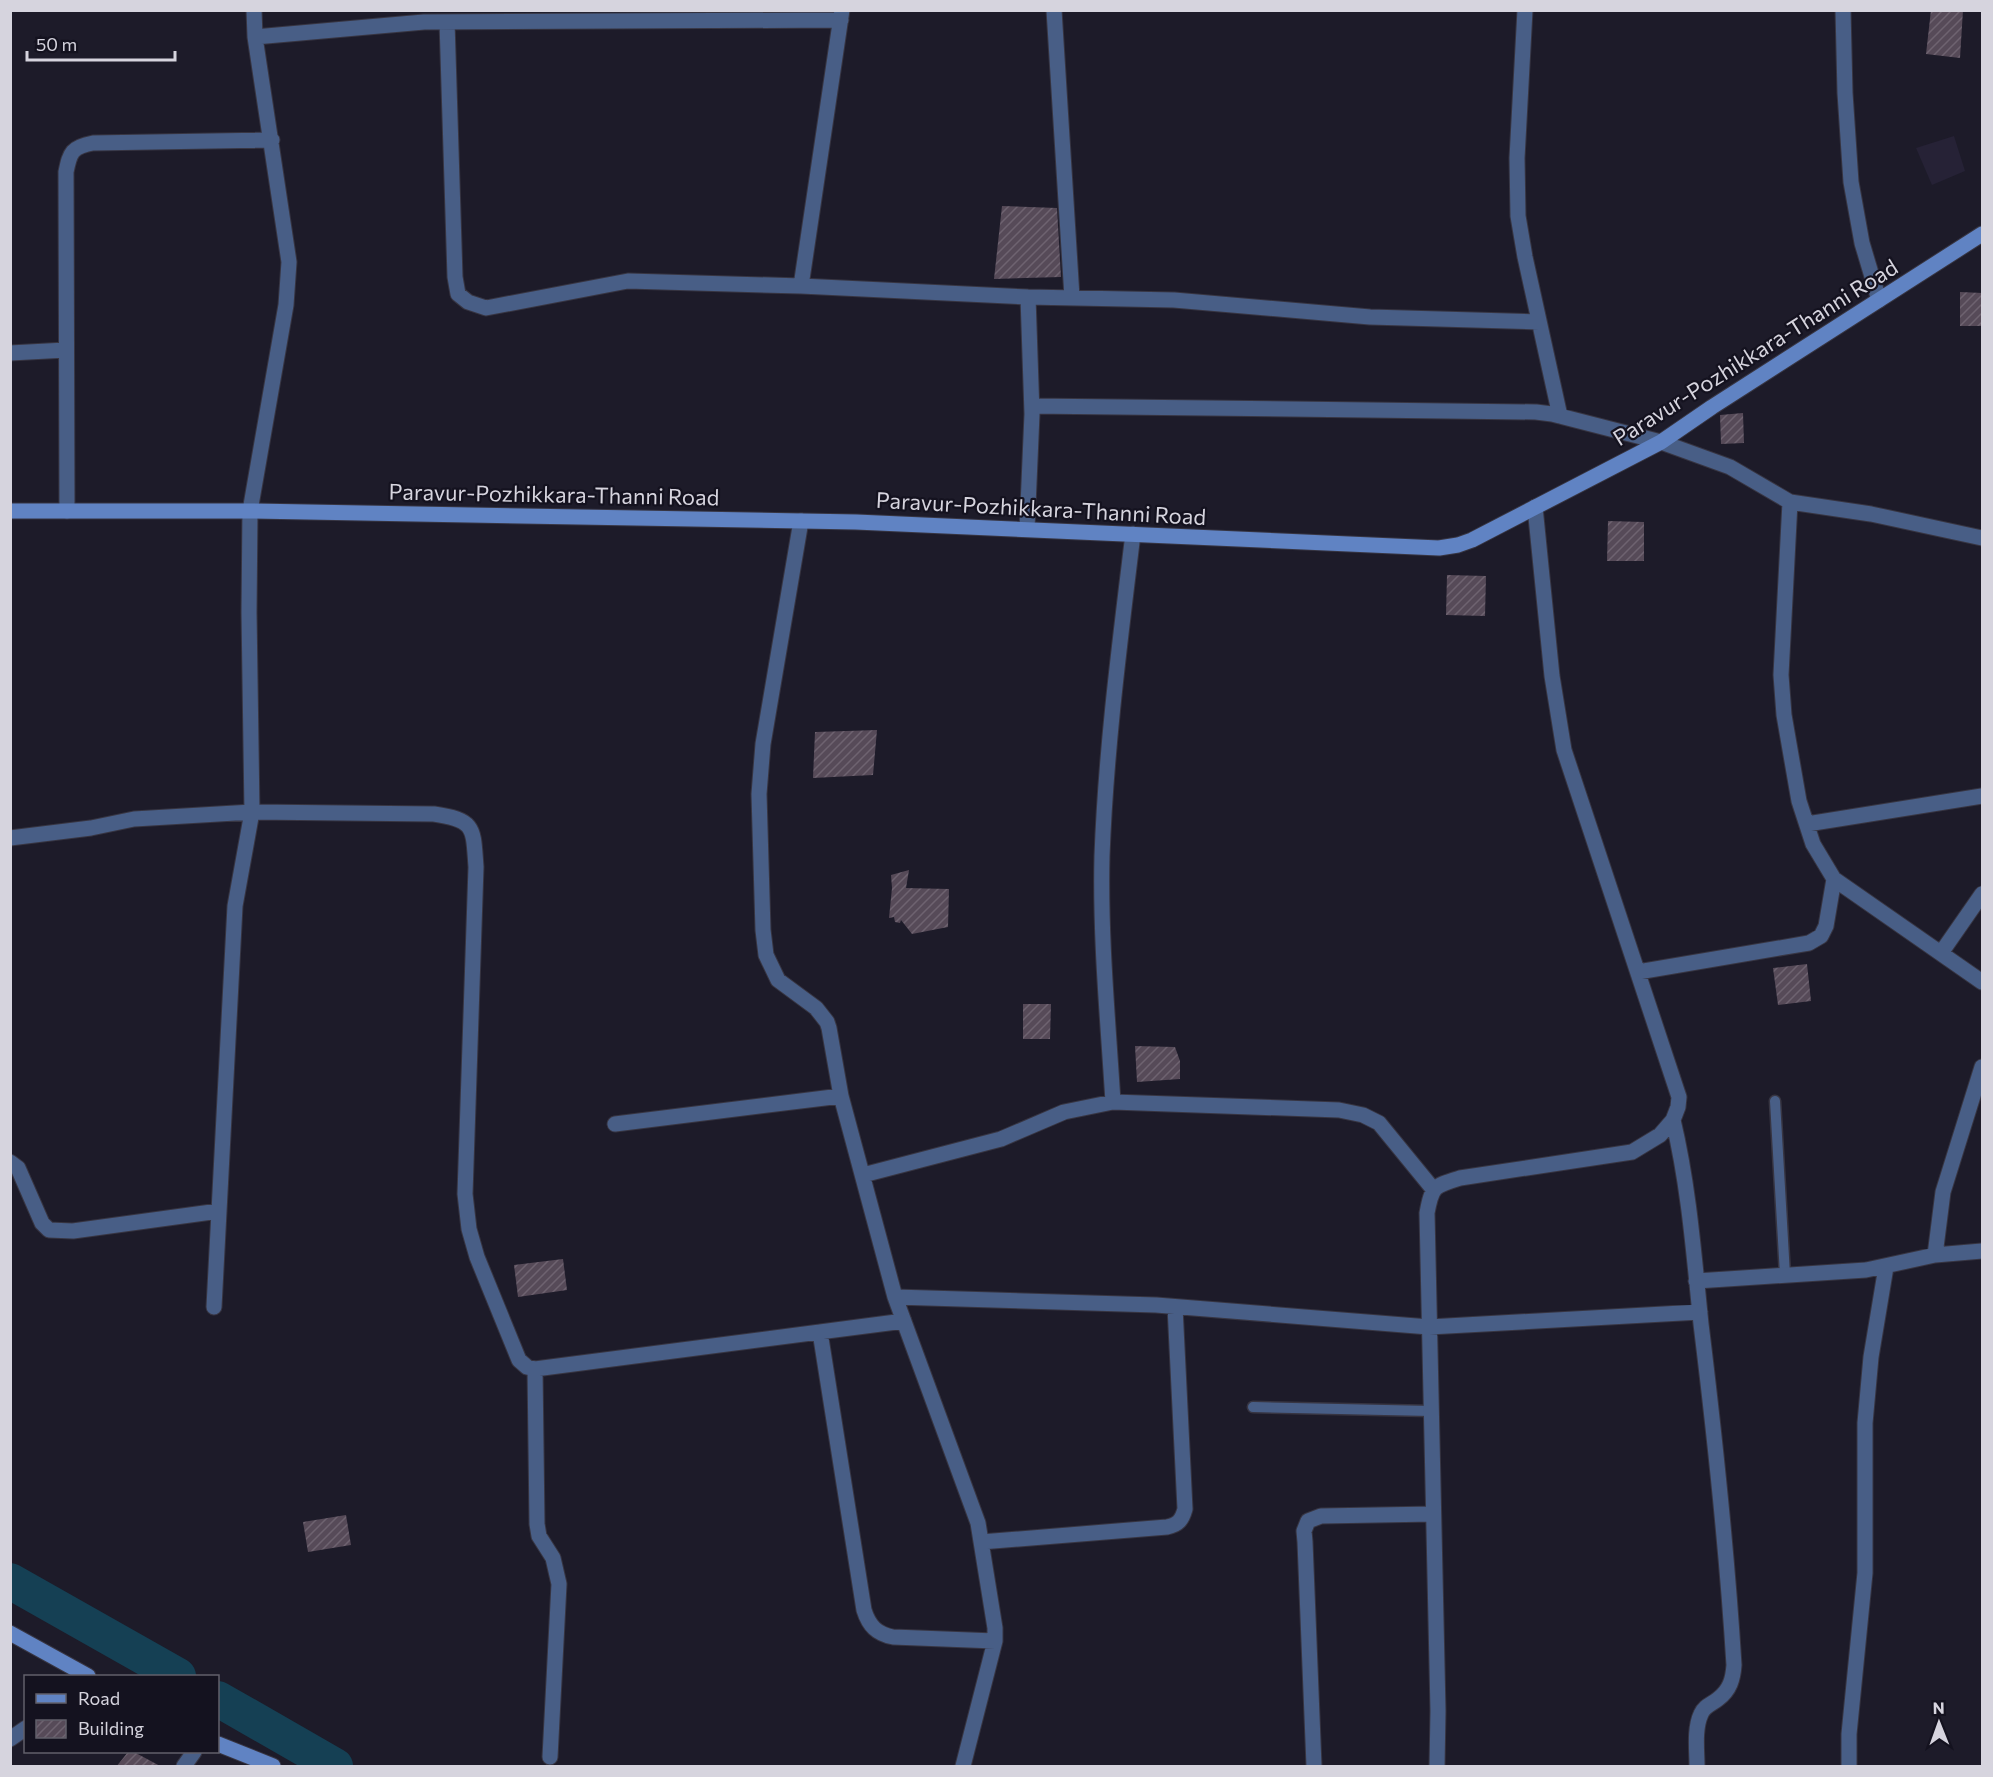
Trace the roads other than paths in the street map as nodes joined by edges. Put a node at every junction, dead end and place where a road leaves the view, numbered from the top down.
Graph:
1 (254, 10) edge
2 (1054, 10) edge
3 (1525, 10) edge
4 (1843, 10) edge
5 (841, 15) edge
6 (447, 22) junction
7 (255, 36) junction
8 (272, 140) junction
9 (1983, 234) edge
10 (801, 286) junction
11 (1028, 297) junction
12 (1072, 297) junction
13 (1879, 300) junction
14 (1539, 322) junction
15 (66, 350) junction
16 (10, 353) edge
17 (1032, 406) junction
18 (1560, 416) junction
19 (1661, 442) junction
20 (1790, 502) junction
21 (1535, 507) junction
22 (10, 511) edge
23 (67, 511) junction
24 (250, 511) junction
25 (801, 521) junction
26 (1027, 530) junction
27 (1132, 534) junction
28 (1983, 538) edge
29 (1983, 796) edge
30 (252, 812) junction
31 (1807, 824) junction
32 (10, 838) edge
33 (1834, 879) junction
34 (1983, 894) edge
35 (1941, 954) junction
36 (1638, 972) junction
37 (1983, 982) edge
38 (1983, 1067) edge
39 (841, 1096) junction
40 (1775, 1101) dead end
41 (1113, 1102) junction
42 (1673, 1120) junction
43 (615, 1124) dead end
44 (10, 1162) edge
45 (863, 1175) junction
46 (1433, 1189) junction
47 (219, 1211) junction
48 (1983, 1251) edge
49 (1935, 1255) junction
50 (1886, 1267) junction
51 (1785, 1275) junction
52 (1696, 1281) junction
53 (895, 1297) junction
54 (214, 1307) dead end
55 (1175, 1307) junction
56 (1700, 1312) junction
57 (904, 1322) junction
58 (1429, 1327) junction
59 (820, 1332) junction
60 (535, 1369) junction
61 (1253, 1407) dead end
62 (1431, 1411) junction
63 (1434, 1514) junction
64 (981, 1542) junction
65 (10, 1633) edge
66 (995, 1641) junction
67 (84, 1675) edge
68 (24, 1729) edge
69 (10, 1739) edge
70 (219, 1744) edge
71 (193, 1753) edge
72 (550, 1757) dead end
73 (184, 1767) edge
74 (273, 1767) edge
75 (963, 1767) edge
76 (1314, 1767) edge
77 (1437, 1767) edge
78 (1697, 1767) edge
79 (1849, 1767) edge

1 - 7 street
2 - 12 street
3 - 14 street
4 - 13 street
5 - 6 street
5 - 10 street
6 - 7 street
6 - 10 street
7 - 8 street
8 - 15 street
8 - 24 street
9 - 13 main road, Paravur-Pozhikkara-Thanni Road
10 - 11 street
11 - 12 street
11 - 17 street
12 - 14 street
13 - 19 main road, Paravur-Pozhikkara-Thanni Road
14 - 18 street
15 - 16 street
15 - 23 street
17 - 18 street
17 - 26 street
18 - 19 street
19 - 20 street
19 - 21 main road, Paravur-Pozhikkara-Thanni Road
20 - 28 street
20 - 31 street
21 - 27 main road, Paravur-Pozhikkara-Thanni Road
21 - 36 street
22 - 23 main road, Paravur-Pozhikkara-Thanni Road
23 - 24 main road, Paravur-Pozhikkara-Thanni Road
24 - 25 main road, Paravur-Pozhikkara-Thanni Road
24 - 30 street
25 - 26 main road, Paravur-Pozhikkara-Thanni Road
25 - 39 street
26 - 27 main road, Paravur-Pozhikkara-Thanni Road
27 - 41 street
29 - 31 street
30 - 32 street
30 - 47 street
30 - 60 street
31 - 33 street
33 - 35 street
33 - 36 street
34 - 35 street
35 - 37 street
36 - 42 street
38 - 49 street
39 - 43 street
39 - 45 street
40 - 51 lane
41 - 45 street
41 - 46 street
42 - 46 street
42 - 52 street
44 - 47 street
45 - 53 street
46 - 58 street
47 - 54 street
48 - 49 street
49 - 50 street
50 - 51 street
50 - 79 street
51 - 52 street
52 - 56 street
53 - 55 street
53 - 57 street
55 - 58 street
55 - 64 street
56 - 58 street
56 - 78 street
57 - 59 street
57 - 64 street
58 - 62 street
59 - 60 street
59 - 66 street
60 - 72 street
61 - 62 lane
62 - 63 street
63 - 76 street
63 - 77 street
64 - 66 street
65 - 67 main road
66 - 75 street
68 - 69 street
70 - 74 main road
71 - 73 street

